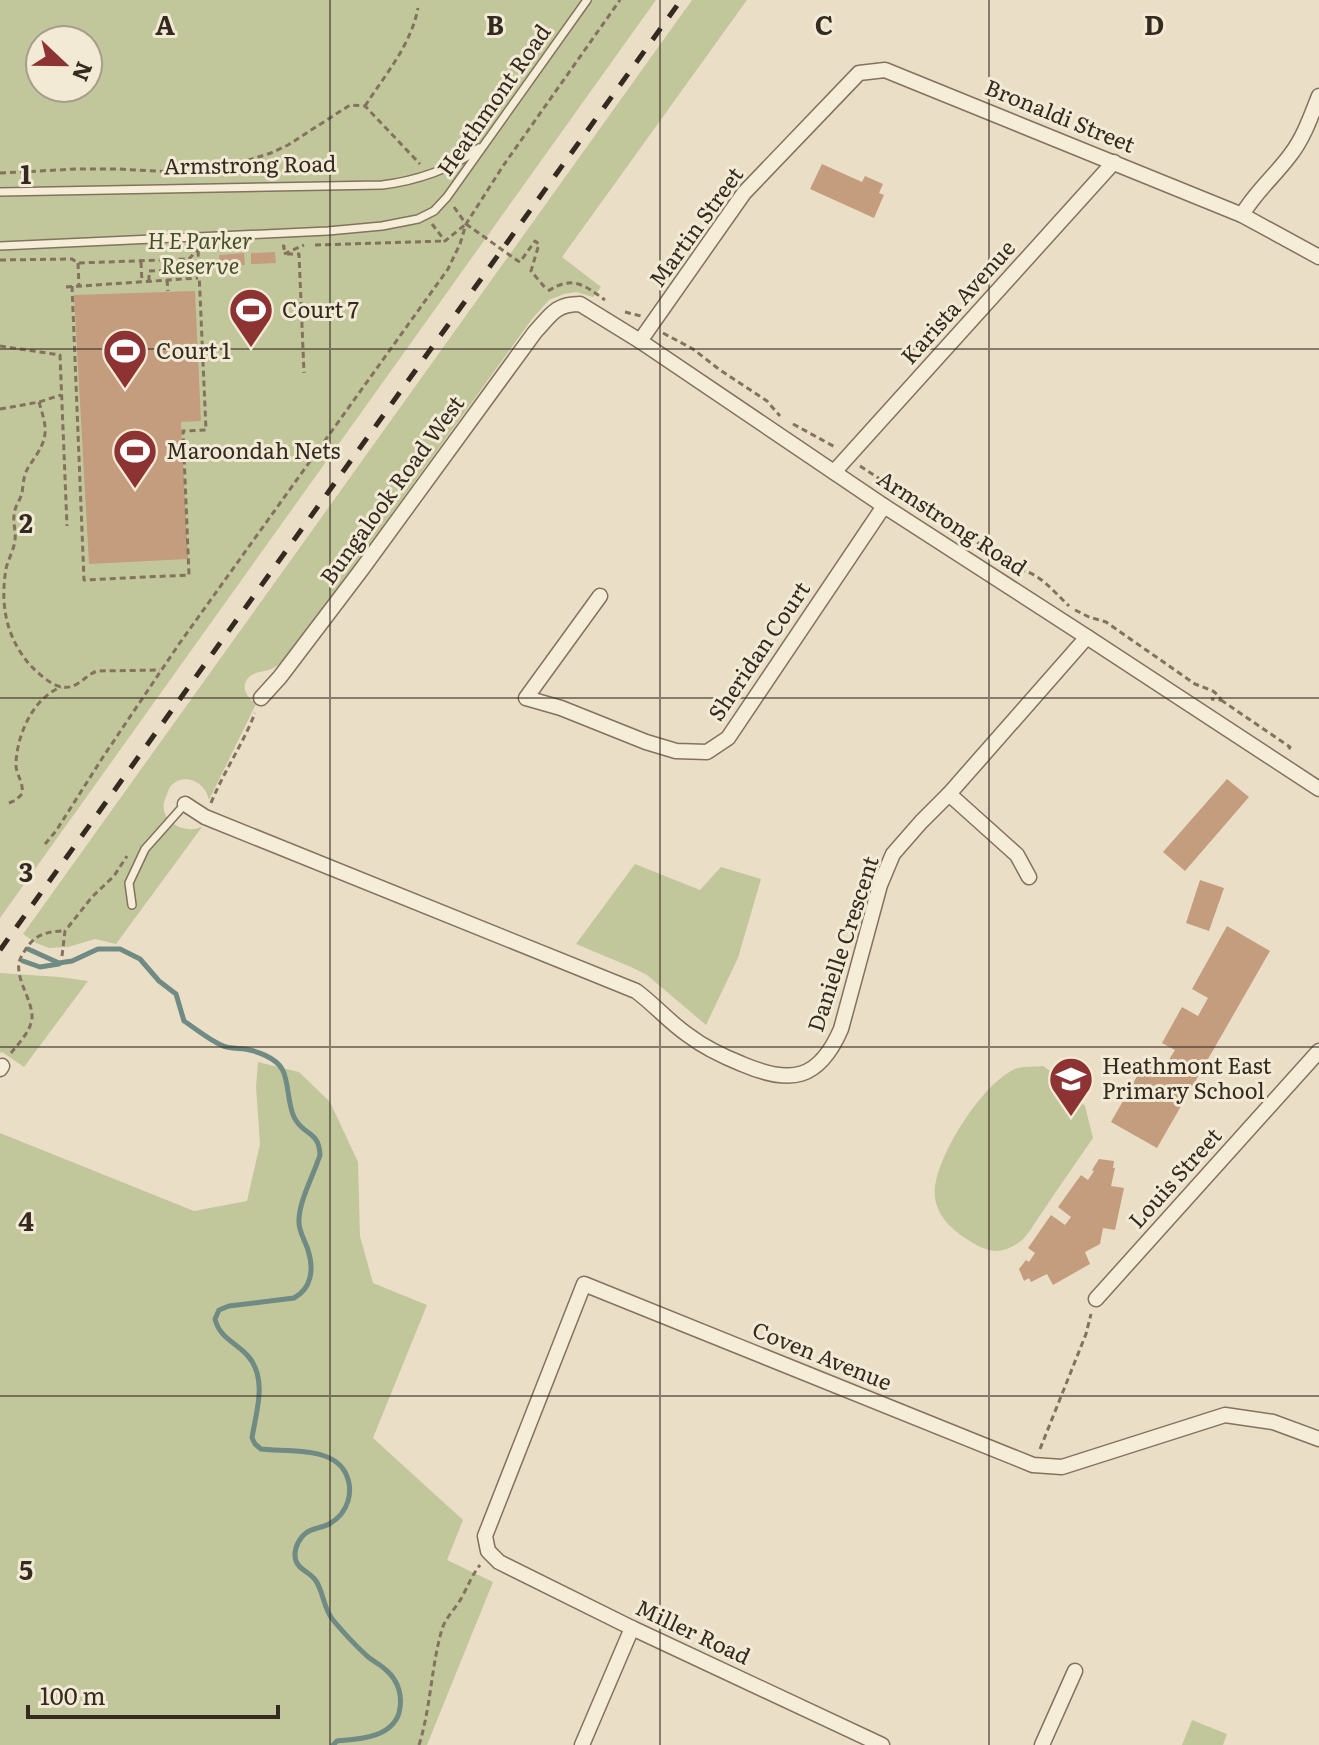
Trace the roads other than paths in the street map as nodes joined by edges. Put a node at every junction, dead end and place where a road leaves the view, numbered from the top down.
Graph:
1 (587, 0) edge
2 (859, 73) joint
3 (1319, 96) edge
4 (489, 138) junction
5 (1114, 162) junction
6 (0, 192) edge
7 (1242, 215) junction
8 (0, 246) edge
9 (1319, 257) edge
10 (558, 307) joint
11 (640, 341) junction
12 (834, 472) junction
13 (884, 506) junction
14 (600, 596) dead end
15 (1087, 637) junction
16 (261, 698) road end
17 (1319, 789) edge
18 (949, 794) junction
19 (185, 804) joint
20 (1029, 877) dead end
21 (132, 905) dead end
22 (1319, 1051) edge
23 (1096, 1299) road end
24 (1319, 1439) edge
25 (488, 1551) joint
26 (632, 1628) junction
27 (1075, 1671) dead end
28 (851, 1739) edge
29 (582, 1745) edge
30 (882, 1745) edge
31 (1042, 1745) edge

1 - 4 lane, Heathmont Road
2 - 5 street, Bronaldi Street
2 - 11 street, Martin Street
3 - 7 street
4 - 6 lane, Armstrong Road
4 - 8 lane, Heathmont Road
5 - 7 street, Bronaldi Street
5 - 12 street, Karista Avenue
7 - 9 street, Bronaldi Street
10 - 11 street, Armstrong Road
10 - 16 street, Bungalook Road West
11 - 12 street, Armstrong Road
12 - 13 street, Armstrong Road
13 - 14 street, Sheridan Court
13 - 15 street, Armstrong Road
15 - 17 street, Armstrong Road
15 - 18 street, Danielle Crescent
18 - 19 street, Danielle Crescent
18 - 20 street
19 - 21 lane
22 - 23 street, Louis Street
24 - 25 street, Coven Avenue
25 - 26 street, Miller Road
26 - 28 street, Miller Road
26 - 29 street
27 - 31 street
28 - 30 street, Miller Road

